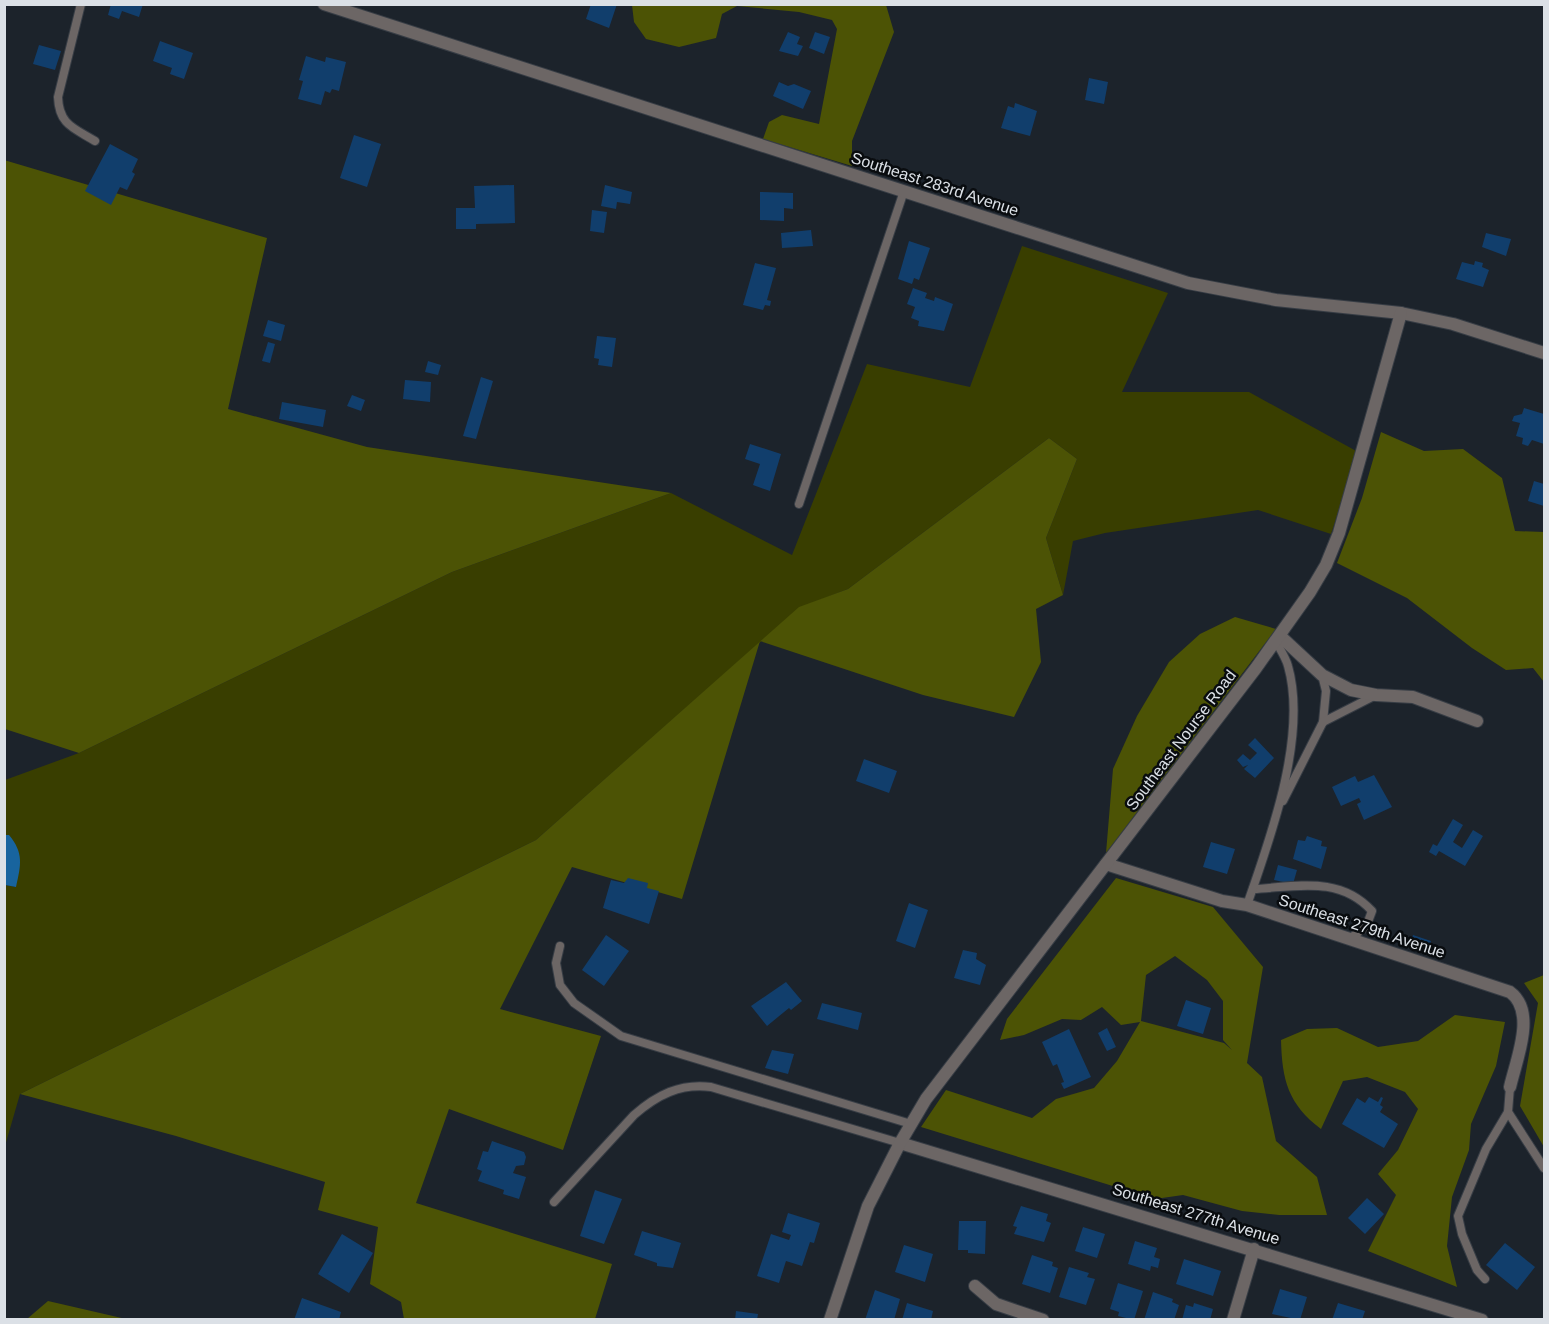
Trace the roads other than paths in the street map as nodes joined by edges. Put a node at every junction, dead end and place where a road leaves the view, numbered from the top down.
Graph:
1 (81, 4) edge
2 (324, 4) edge
3 (95, 141) dead end
4 (904, 191) junction
5 (1401, 313) junction
6 (1545, 352) edge
7 (800, 504) dead end
8 (1278, 639) junction
9 (1322, 675) junction
10 (1377, 695) junction
11 (1477, 721) dead end
12 (1323, 722) junction
13 (1278, 812) junction
14 (1106, 864) junction
15 (1252, 890) junction
16 (1247, 905) junction
17 (1349, 939) junction
18 (560, 946) dead end
19 (1510, 1087) joint
20 (1508, 1112) junction
21 (911, 1125) junction
22 (900, 1143) junction
23 (1545, 1168) edge
24 (554, 1202) dead end
25 (1254, 1249) junction
26 (1485, 1278) dead end
27 (975, 1286) dead end
28 (830, 1320) edge
29 (1043, 1320) edge
30 (1233, 1320) edge
31 (1482, 1320) edge

1 - 3 lane
2 - 4 street, Southeast 283rd Avenue
4 - 5 street, Southeast 283rd Avenue
4 - 7 lane
5 - 6 street, Southeast 283rd Avenue
5 - 8 street, Southeast Nourse Road
8 - 9 street
8 - 13 lane
8 - 14 street, Southeast Nourse Road
9 - 10 street
9 - 12 lane
10 - 11 street
10 - 12 lane
12 - 13 lane
13 - 15 lane
14 - 16 street, Southeast 279th Avenue
14 - 21 street, Southeast Nourse Road
15 - 16 lane
15 - 17 lane
16 - 17 street, Southeast 279th Avenue
17 - 19 street, Southeast 279th Avenue
18 - 21 lane
19 - 20 lane
20 - 23 lane
20 - 26 lane
21 - 22 street, Southeast Nourse Road
22 - 24 lane
22 - 25 street, Southeast 277th Avenue
22 - 28 street, Southeast Nourse Road
25 - 30 street
25 - 31 street, Southeast 277th Avenue
27 - 29 street

